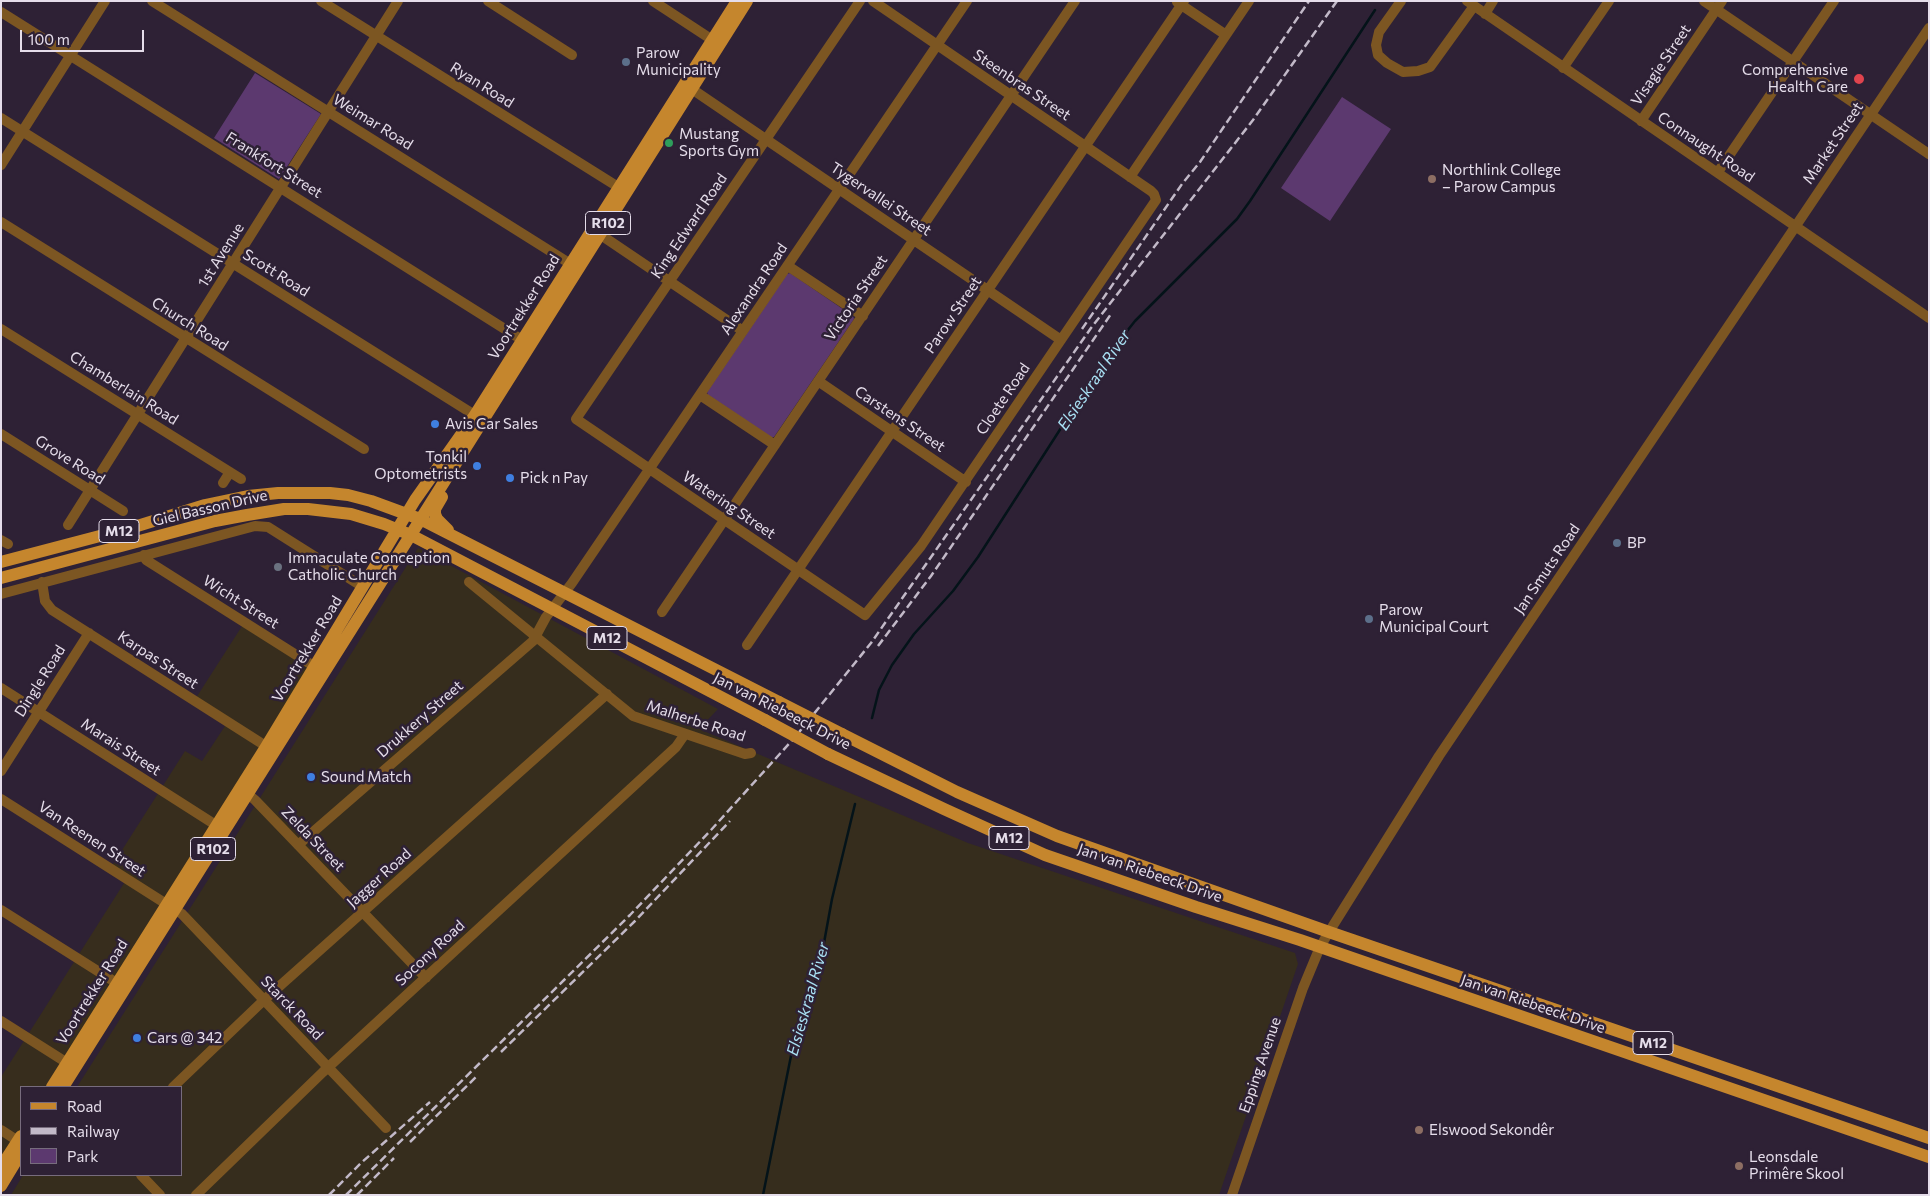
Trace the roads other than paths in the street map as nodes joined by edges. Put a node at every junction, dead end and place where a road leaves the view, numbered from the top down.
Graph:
1 (105, 1) edge
2 (152, 1) edge
3 (321, 1) edge
4 (398, 1) edge
5 (488, 1) edge
6 (653, 1) edge
7 (737, 1) edge
8 (747, 1) edge
9 (860, 1) edge
10 (873, 1) edge
11 (967, 1) edge
12 (1075, 1) edge
13 (1249, 1) edge
14 (1401, 1) edge
15 (1493, 1) edge
16 (1609, 1) edge
17 (1704, 1) edge
18 (1834, 1) edge
19 (1180, 2) edge
20 (1470, 4) edge
21 (1719, 5) edge
22 (1, 12) edge
23 (1485, 14) junction
24 (1929, 28) edge
25 (1226, 35) junction
26 (376, 36) junction
27 (716, 43) junction
28 (937, 45) junction
29 (70, 55) junction
30 (572, 55) dead end
31 (1793, 62) junction
32 (1564, 68) junction
33 (688, 86) junction
34 (1011, 96) junction
35 (328, 112) junction
36 (1870, 114) junction
37 (1, 118) edge
38 (1641, 121) junction
39 (22, 131) junction
40 (766, 140) junction
41 (1085, 146) junction
42 (1929, 154) edge
43 (1, 165) edge
44 (1718, 172) junction
45 (1130, 177) junction
46 (281, 188) junction
47 (840, 189) junction
48 (623, 190) junction
49 (1154, 194) joint
50 (1, 222) edge
51 (1796, 226) junction
52 (597, 231) junction
53 (914, 240) junction
54 (233, 264) junction
55 (788, 266) junction
56 (575, 267) junction
57 (670, 281) junction
58 (988, 290) junction
59 (863, 316) junction
60 (1929, 318) edge
61 (1, 329) edge
62 (743, 331) junction
63 (186, 339) junction
64 (1061, 340) junction
65 (527, 342) junction
66 (818, 381) junction
67 (700, 395) junction
68 (138, 415) junction
69 (479, 418) junction
70 (576, 419) joint
71 (892, 432) junction
72 (1, 434) edge
73 (774, 445) junction
74 (364, 449) dead end
75 (456, 463) junction
76 (650, 469) junction
77 (230, 472) junction
78 (241, 479) dead end
79 (966, 482) junction
80 (223, 483) dead end
81 (90, 490) junction
82 (123, 511) dead end
83 (407, 514) junction
84 (420, 519) junction
85 (724, 520) junction
86 (68, 525) dead end
87 (398, 530) junction
88 (411, 535) junction
89 (455, 537) junction
90 (144, 555) junction
91 (1, 562) edge
92 (798, 570) junction
93 (1, 578) edge
94 (42, 582) junction
95 (469, 582) dead end
96 (363, 587) junction
97 (565, 592) junction
98 (1, 594) edge
99 (552, 610) junction
100 (662, 612) dead end
101 (865, 615) joint
102 (89, 633) junction
103 (536, 635) junction
104 (747, 645) dead end
105 (320, 670) junction
106 (1, 688) edge
107 (607, 694) junction
108 (39, 712) junction
109 (685, 734) junction
110 (270, 749) junction
111 (751, 753) dead end
112 (1, 771) edge
113 (244, 790) junction
114 (1, 799) edge
115 (220, 828) junction
116 (298, 844) junction
117 (170, 907) junction
118 (1, 910) edge
119 (363, 912) junction
120 (1329, 932) junction
121 (1320, 947) junction
122 (426, 978) junction
123 (121, 986) junction
124 (264, 1000) junction
125 (1, 1020) edge
126 (71, 1066) junction
127 (328, 1068) junction
128 (53, 1086) edge
129 (63, 1086) edge
130 (174, 1086) edge
131 (386, 1128) dead end
132 (1, 1130) edge
133 (1929, 1138) edge
134 (20, 1143) edge
135 (1929, 1157) edge
136 (1, 1168) edge
137 (142, 1176) edge
138 (1, 1186) edge
139 (160, 1195) edge
140 (196, 1195) edge
141 (1232, 1195) edge

1 - 29 street
2 - 35 street, Weimar Road
3 - 26 street, Ryan Road
4 - 26 street, 1st Avenue
5 - 30 street
6 - 27 street
7 - 27 main road, Voortrekker Road / R102
8 - 27 main road, Voortrekker Road / R102
9 - 40 street, King Edward Road
10 - 28 street, Steenbras Street
11 - 28 street, Alexandra Road
12 - 34 street, Victoria Street
13 - 25 street
14 - 20 street
15 - 23 street
16 - 32 street
17 - 21 street
18 - 31 street
19 - 25 street
19 - 41 street, Parow Street
20 - 23 street, Connaught Road
21 - 31 street
21 - 38 street, Visagie Street
22 - 29 street, Frankfort Street
23 - 32 street, Connaught Road
24 - 36 street, Market Street
25 - 45 street
26 - 35 street, 1st Avenue
26 - 48 street, Ryan Road
27 - 33 main road, Voortrekker Road / R102
28 - 34 street, Steenbras Street
28 - 47 street, Alexandra Road
29 - 39 street
29 - 46 street, Frankfort Street
31 - 36 street
31 - 44 street
32 - 38 street, Connaught Road
33 - 40 street, Tygervallei Street
33 - 48 main road, Voortrekker Road / R102
34 - 41 street, Steenbras Street
34 - 53 street, Victoria Street
35 - 46 street, 1st Avenue
35 - 56 street, Weimar Road
36 - 42 street
36 - 51 street, Market Street
37 - 39 street, Scott Road
38 - 44 street, Connaught Road
39 - 43 street
39 - 54 street, Scott Road
40 - 47 street, Tygervallei Street
40 - 57 street, King Edward Road
41 - 45 street, Steenbras Street
41 - 58 street, Parow Street
44 - 51 street, Connaught Road
45 - 49 street, Steenbras Street
46 - 54 street, 1st Avenue
46 - 65 street, Frankfort Street
47 - 53 street, Tygervallei Street
47 - 55 street, Alexandra Road
48 - 52 main road, Voortrekker Road / R102
49 - 64 street, Cloete Road
50 - 63 street, Church Road
51 - 60 street, Connaught Road
51 - 120 street, Jan Smuts Road
52 - 56 main road, Voortrekker Road / R102
52 - 57 street
53 - 58 street, Tygervallei Street
53 - 59 street, Victoria Street
54 - 63 street, 1st Avenue
54 - 69 street, Scott Road
55 - 59 street
55 - 62 street, Alexandra Road
56 - 65 main road, Voortrekker Road / R102
57 - 62 street
57 - 70 street, King Edward Road
58 - 64 street, Tygervallei Street
58 - 71 street, Parow Street
59 - 66 street, Victoria Street
61 - 68 street, Chamberlain Road
62 - 67 street, Alexandra Road
63 - 68 street, 1st Avenue
63 - 74 street, Church Road
64 - 79 street, Cloete Road
65 - 69 main road, Voortrekker Road / R102
66 - 71 street, Carstens Street
66 - 73 street, Victoria Street
67 - 73 street
67 - 76 street, Alexandra Road
68 - 77 street, Chamberlain Road
68 - 81 street, 1st Avenue
69 - 75 main road, Voortrekker Road / R102
69 - 83 main road, Voortrekker Road / R102
70 - 76 street, Watering Street
71 - 79 street, Carstens Street
71 - 92 street, Parow Street
72 - 81 street, Grove Road
73 - 85 street, Victoria Street
75 - 84 main road, Voortrekker Road / R102
75 - 89 main road
76 - 85 street, Watering Street
76 - 97 street, Alexandra Road
77 - 78 street, Chamberlain Road
77 - 80 street
79 - 101 street, Cloete Road
81 - 82 street, Grove Road
81 - 86 street, 1st Avenue
83 - 84 main road, Jan van Riebeeck Drive / M12
83 - 87 main road, Voortrekker Road / R102
83 - 91 main road, Giel Basson Drive / M12
84 - 88 main road, Voortrekker Road / R102
84 - 89 main road, Jan van Riebeeck Drive / M12
85 - 92 street, Watering Street
85 - 100 street, Victoria Street
87 - 88 main road, Jan van Riebeeck Drive / M12
87 - 93 main road, Giel Basson Drive / M12
87 - 96 main road, Voortrekker Road / R102
88 - 99 main road, Jan van Riebeeck Drive / M12
88 - 105 main road, Voortrekker Road / R102
89 - 97 main road, Jan van Riebeeck Drive / M12
90 - 94 street
90 - 96 street
90 - 105 street, Wicht Street
92 - 101 street, Watering Street
92 - 104 street, Parow Street
94 - 98 street
94 - 102 street, Karpas Street
95 - 103 street, Malherbe Road
96 - 105 main road, Voortrekker Road / R102
97 - 99 street, Alexandra Road
97 - 120 main road, Jan van Riebeeck Drive / M12, bridge
99 - 103 street, Drukkery Street
99 - 121 main road, Jan van Riebeeck Drive / M12, bridge
102 - 108 street, Dingle Road
102 - 110 street, Karpas Street
103 - 107 street, Malherbe Road
103 - 116 street, Drukkery Street
105 - 110 main road, Voortrekker Road / R102
106 - 108 street, Marais Street
107 - 109 street, Malherbe Road
107 - 119 street, Jagger Road
108 - 112 street, Dingle Road
108 - 115 street, Marais Street
109 - 111 street, Malherbe Road
109 - 122 street, Socony Road
110 - 113 main road, Voortrekker Road / R102
113 - 115 main road, Voortrekker Road / R102
113 - 116 street, Zelda Street
114 - 117 street, Van Reenen Street
115 - 117 main road, Voortrekker Road / R102
116 - 119 street, Zelda Street
117 - 123 main road, Voortrekker Road / R102
117 - 124 street, Starck Road
118 - 123 street
119 - 122 street, Zelda Street
119 - 124 street, Jagger Road
120 - 121 street, Jan Smuts Road
120 - 133 main road, Jan van Riebeeck Drive / M12
121 - 135 main road, Jan van Riebeeck Drive / M12
121 - 141 street, Epping Avenue
122 - 127 street, Socony Road
123 - 126 main road, Voortrekker Road / R102
124 - 127 street, Starck Road
124 - 130 street, Jagger Road
125 - 126 street
126 - 128 main road, Voortrekker Road / R102
126 - 129 main road, Voortrekker Road / R102
127 - 131 street, Starck Road
127 - 140 street, Socony Road
132 - 134 street
134 - 136 main road
134 - 138 main road
137 - 139 street

